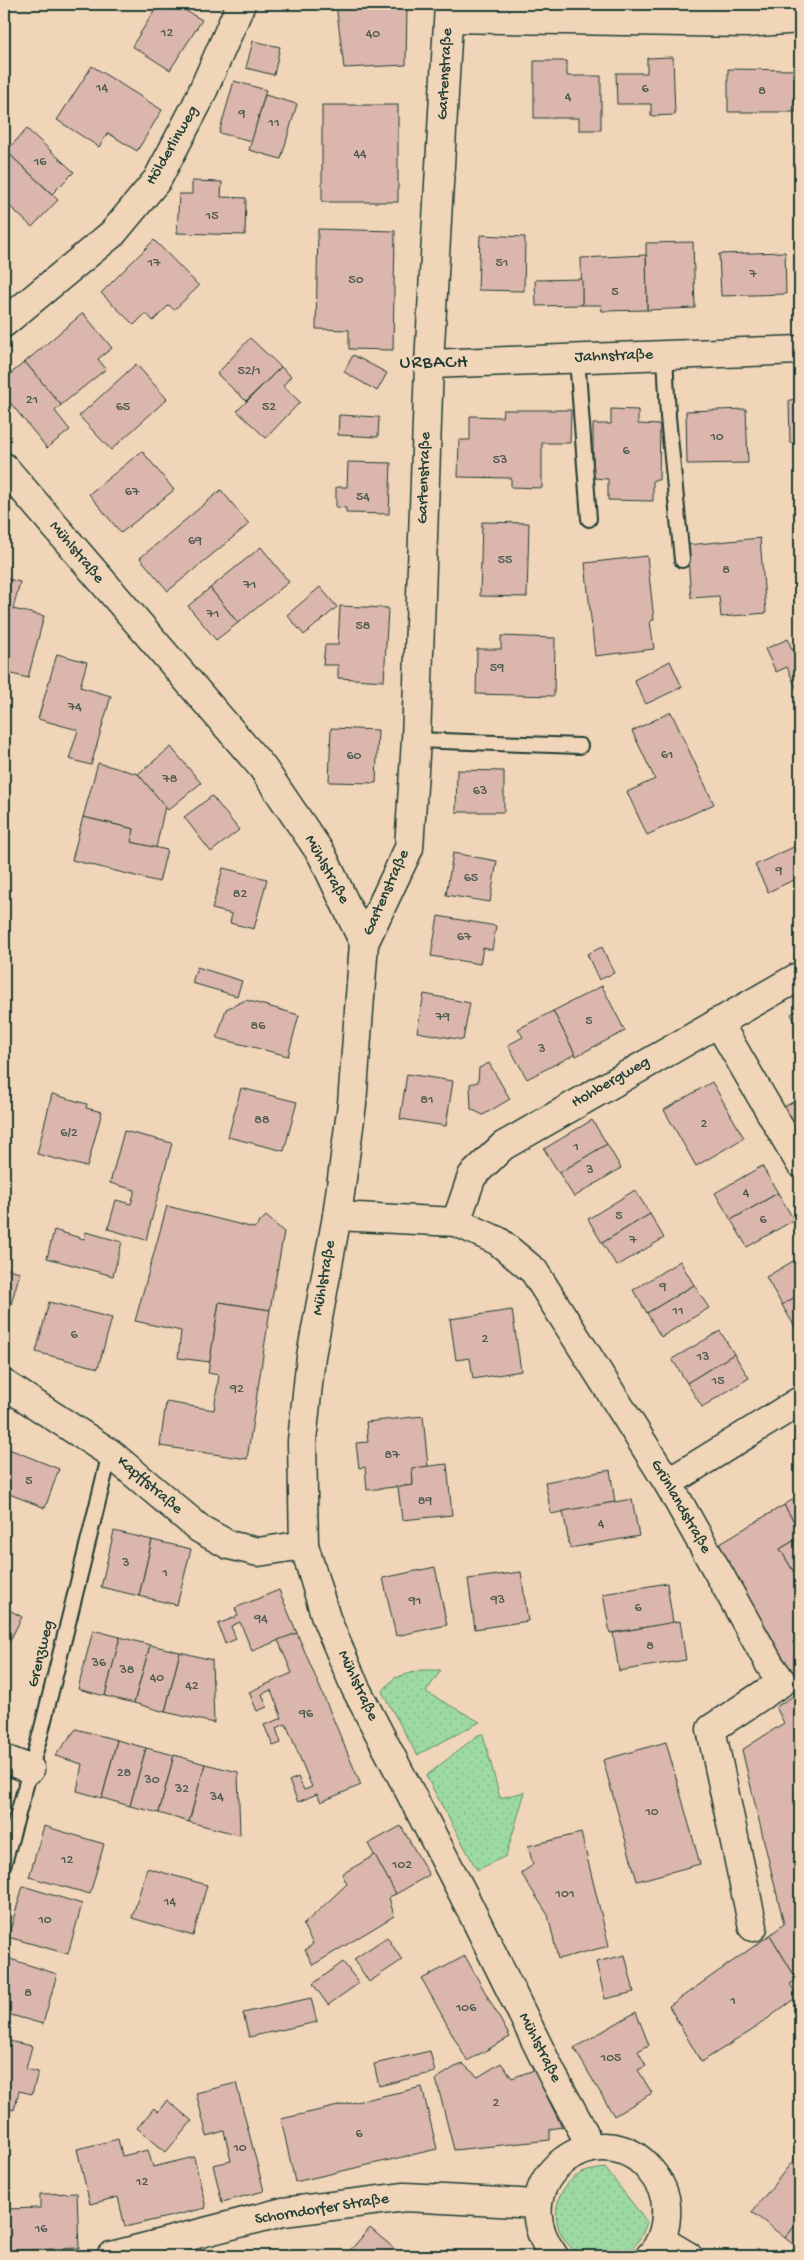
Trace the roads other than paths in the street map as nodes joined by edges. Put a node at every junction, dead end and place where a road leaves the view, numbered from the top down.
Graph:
1 (241, 4) edge
2 (449, 11) edge
3 (800, 19) edge
4 (4, 323) edge
5 (800, 350) edge
6 (665, 355) junction
7 (577, 358) junction
8 (429, 364) junction
9 (4, 467) edge
10 (589, 519) dead end
11 (682, 560) dead end
12 (416, 740) junction
13 (580, 746) dead end
14 (364, 943) junction
15 (800, 976) edge
16 (718, 1022) junction
17 (800, 1163) edge
18 (337, 1216) junction
19 (456, 1222) junction
20 (4, 1384) edge
21 (800, 1400) edge
22 (110, 1453) junction
23 (668, 1483) junction
24 (304, 1545) junction
25 (4, 1759) edge
26 (30, 1769) junction
27 (4, 1863) edge
28 (753, 1927) dead end
29 (587, 2149) junction
30 (537, 2204) junction
31 (655, 2248) edge
32 (110, 2256) edge
33 (554, 2256) edge
34 (688, 2256) edge

1 - 4 street, Hölderlinweg
2 - 3 street
2 - 8 street, Gartenstraße
5 - 6 street, Jahnstraße
6 - 7 street, Jahnstraße
6 - 11 lane
7 - 8 street, Jahnstraße
7 - 10 lane
8 - 12 street, Gartenstraße
9 - 14 street, Mühlstraße
12 - 13 lane
12 - 14 street, Gartenstraße
14 - 18 street, Mühlstraße
15 - 16 street, Hohbergweg
16 - 17 street
16 - 19 street, Hohbergweg
18 - 19 street, Grünlandstraße
18 - 24 street, Mühlstraße
19 - 23 street, Grünlandstraße
20 - 22 street, Kapffstraße
21 - 23 street
22 - 24 street, Kapffstraße
22 - 26 lane, Grenzweg
23 - 28 street, Grünlandstraße
24 - 29 street, Mühlstraße
25 - 26 street
26 - 27 lane, Grenzweg
29 - 30 street
29 - 31 street
30 - 32 street, Schorndorfer Straße
30 - 33 street
31 - 34 street

